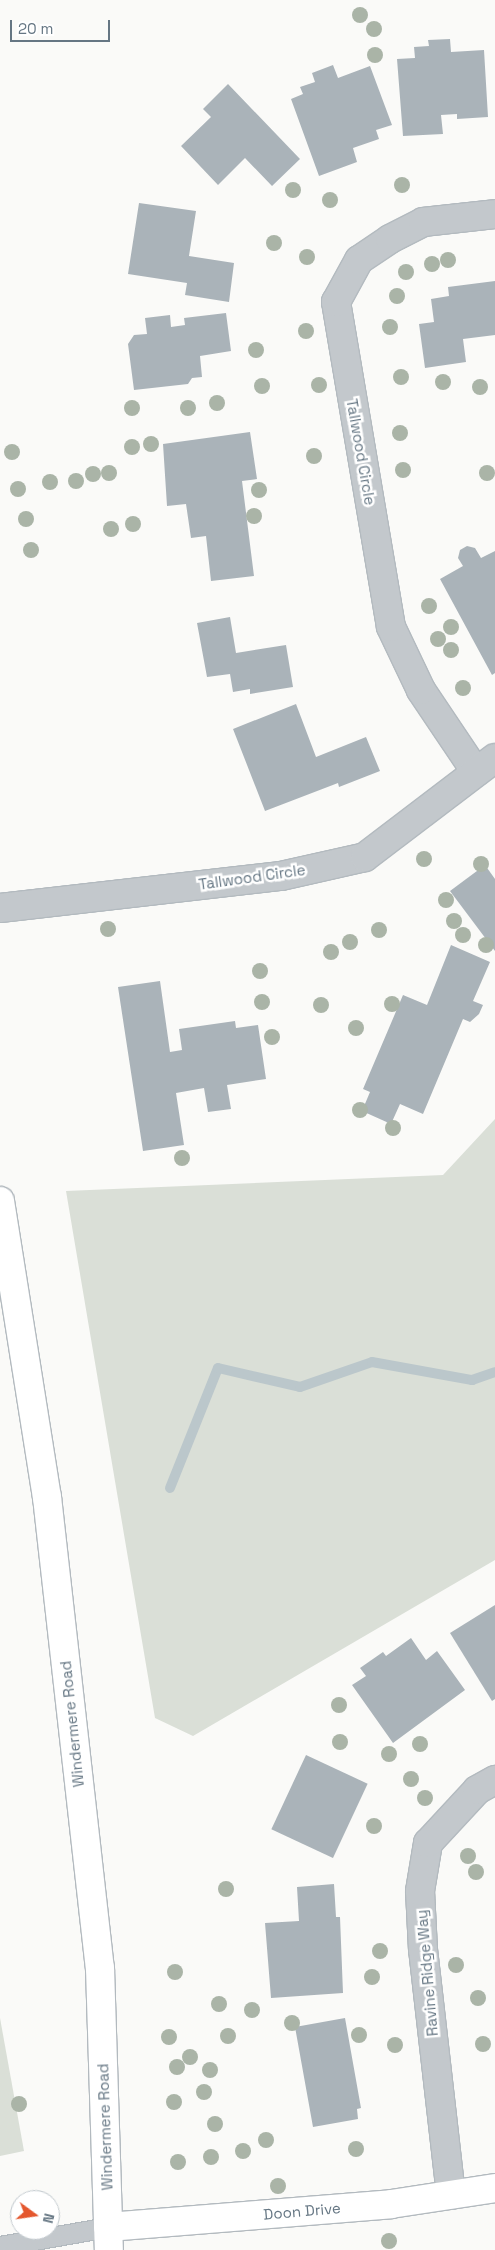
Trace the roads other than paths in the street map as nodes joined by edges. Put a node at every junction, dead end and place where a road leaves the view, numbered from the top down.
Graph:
1 (495, 214) edge
2 (486, 765) edge
3 (0, 908) edge
4 (0, 1201) edge
5 (495, 1780) edge
6 (495, 2188) edge
7 (451, 2195) junction
8 (109, 2238) edge
9 (0, 2246) edge

1 - 2 street, Tallwood Circle
2 - 3 street, Tallwood Circle
4 - 8 main road, Windermere Road
5 - 7 street, Ravine Ridge Way
6 - 7 main road, Doon Drive
7 - 8 main road, Doon Drive
8 - 9 lane

